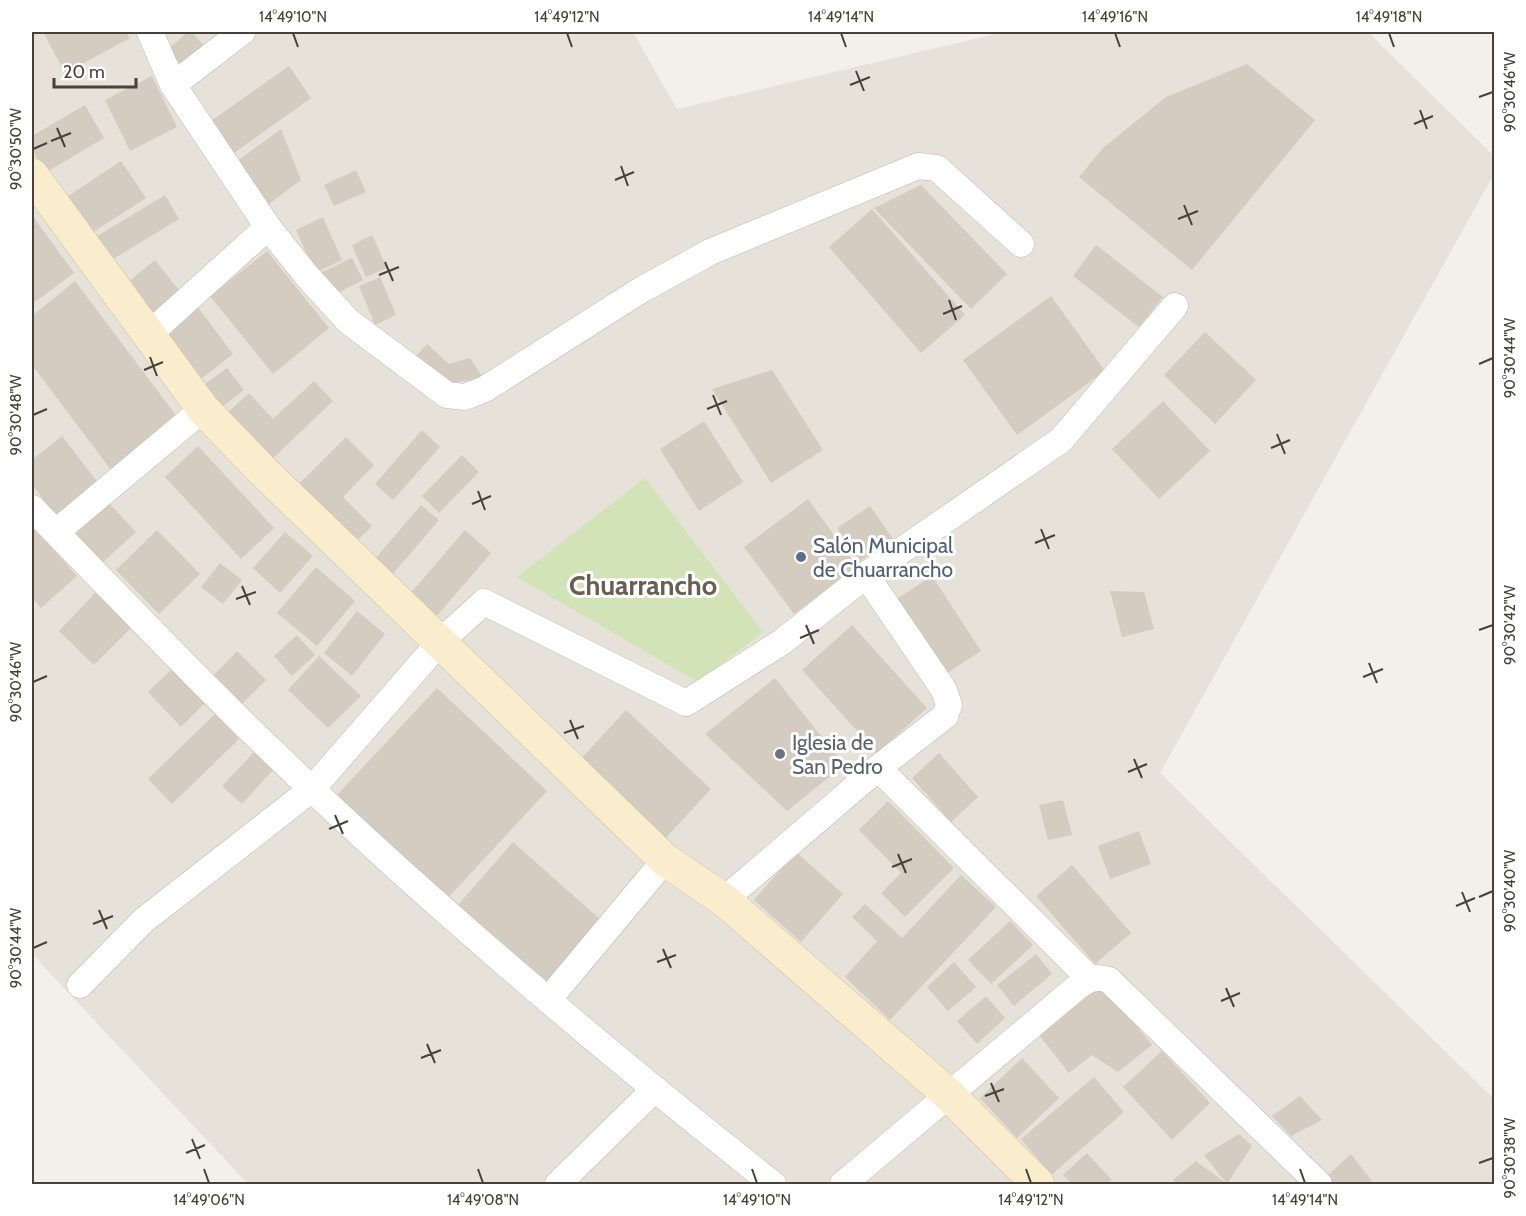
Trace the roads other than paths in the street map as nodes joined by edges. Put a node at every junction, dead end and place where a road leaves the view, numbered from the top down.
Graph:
1 (150, 32) edge
2 (242, 32) edge
3 (173, 85) junction
4 (32, 175) edge
5 (268, 227) junction
6 (1021, 244) dead end
7 (1174, 306) dead end
8 (147, 336) junction
9 (203, 409) junction
10 (32, 508) edge
11 (56, 532) junction
12 (866, 575) junction
13 (439, 643) junction
14 (878, 768) junction
15 (312, 789) junction
16 (664, 860) junction
17 (724, 900) junction
18 (1090, 979) junction
19 (80, 985) dead end
20 (548, 1000) junction
21 (655, 1089) junction
22 (949, 1095) junction
23 (558, 1185) edge
24 (773, 1185) edge
25 (843, 1185) edge
26 (1038, 1185) edge
27 (1319, 1185) edge

1 - 3 street
2 - 3 street
3 - 5 street
4 - 8 main road
5 - 6 street
5 - 8 street
7 - 12 street
8 - 9 main road
9 - 11 street
9 - 13 main road
10 - 11 street
11 - 15 street
12 - 13 street
12 - 14 street
13 - 15 street
13 - 16 main road
14 - 17 street
14 - 18 street
15 - 19 street
15 - 20 street
16 - 17 main road
16 - 20 street
17 - 22 main road
18 - 22 street
18 - 27 street
20 - 21 street
21 - 23 street
21 - 24 street
22 - 25 street
22 - 26 main road

